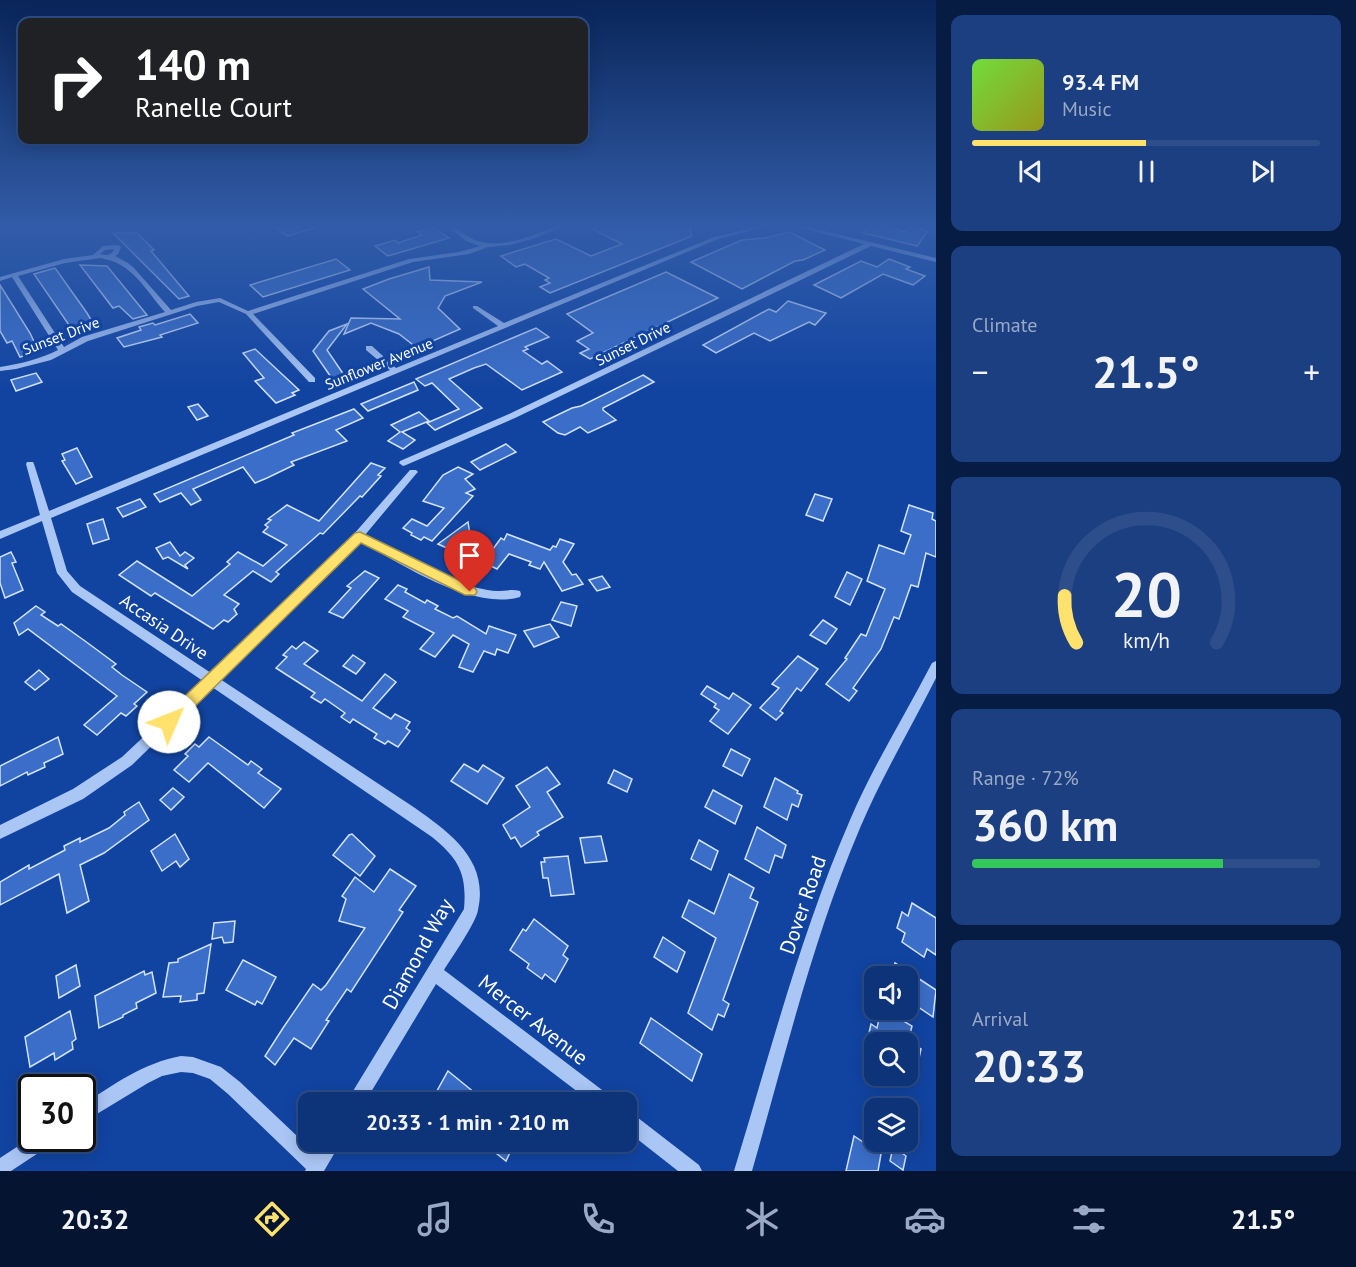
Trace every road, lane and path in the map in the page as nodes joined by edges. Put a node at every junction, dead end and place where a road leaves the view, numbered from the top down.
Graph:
1 (17, 280) edge
2 (139, 280) edge
3 (351, 280) edge
4 (617, 280) edge
5 (796, 280) edge
6 (475, 307) dead end
7 (169, 312) junction
8 (248, 313) junction
9 (504, 327) junction
10 (369, 348) dead end
11 (63, 351) junction
12 (0, 369) edge
13 (396, 372) junction
14 (312, 380) dead end
15 (403, 463) dead end
16 (30, 464) dead end
17 (413, 472) dead end
18 (47, 517) junction
19 (0, 535) edge
20 (360, 537) junction
21 (516, 594) dead end
22 (936, 666) edge
23 (212, 681) junction
24 (932, 685) edge
25 (374, 789) joint
26 (0, 832) edge
27 (435, 973) junction
28 (362, 1092) edge
29 (591, 1092) edge
30 (96, 1106) edge
31 (637, 1128) edge
32 (25, 1152) edge
33 (326, 1152) edge
34 (0, 1168) edge
35 (316, 1169) edge
36 (693, 1171) edge
37 (743, 1171) edge

1 - 11 street
2 - 7 street
3 - 8 street
4 - 9 street, Sunflower Avenue
5 - 15 street, Sunset Drive
6 - 9 street
7 - 8 street, Sunset Drive
7 - 11 street, Sunset Drive
8 - 14 street, Sunset Drive
9 - 13 street, Sunflower Avenue
10 - 13 street
11 - 12 street, Sunset Drive
13 - 18 street, Sunflower Avenue
16 - 18 street, Accasia Drive
17 - 20 street
18 - 19 street, Sunflower Avenue
18 - 23 street, Accasia Drive
20 - 21 street
20 - 23 street
22 - 24 street, Dover Road
23 - 25 street, Accasia Drive
23 - 26 street
24 - 37 street, Dover Road
25 - 27 street, Diamond Way
27 - 28 street, Diamond Way
27 - 29 street, Mercer Avenue
30 - 35 street
31 - 36 street
32 - 34 street
33 - 35 street

